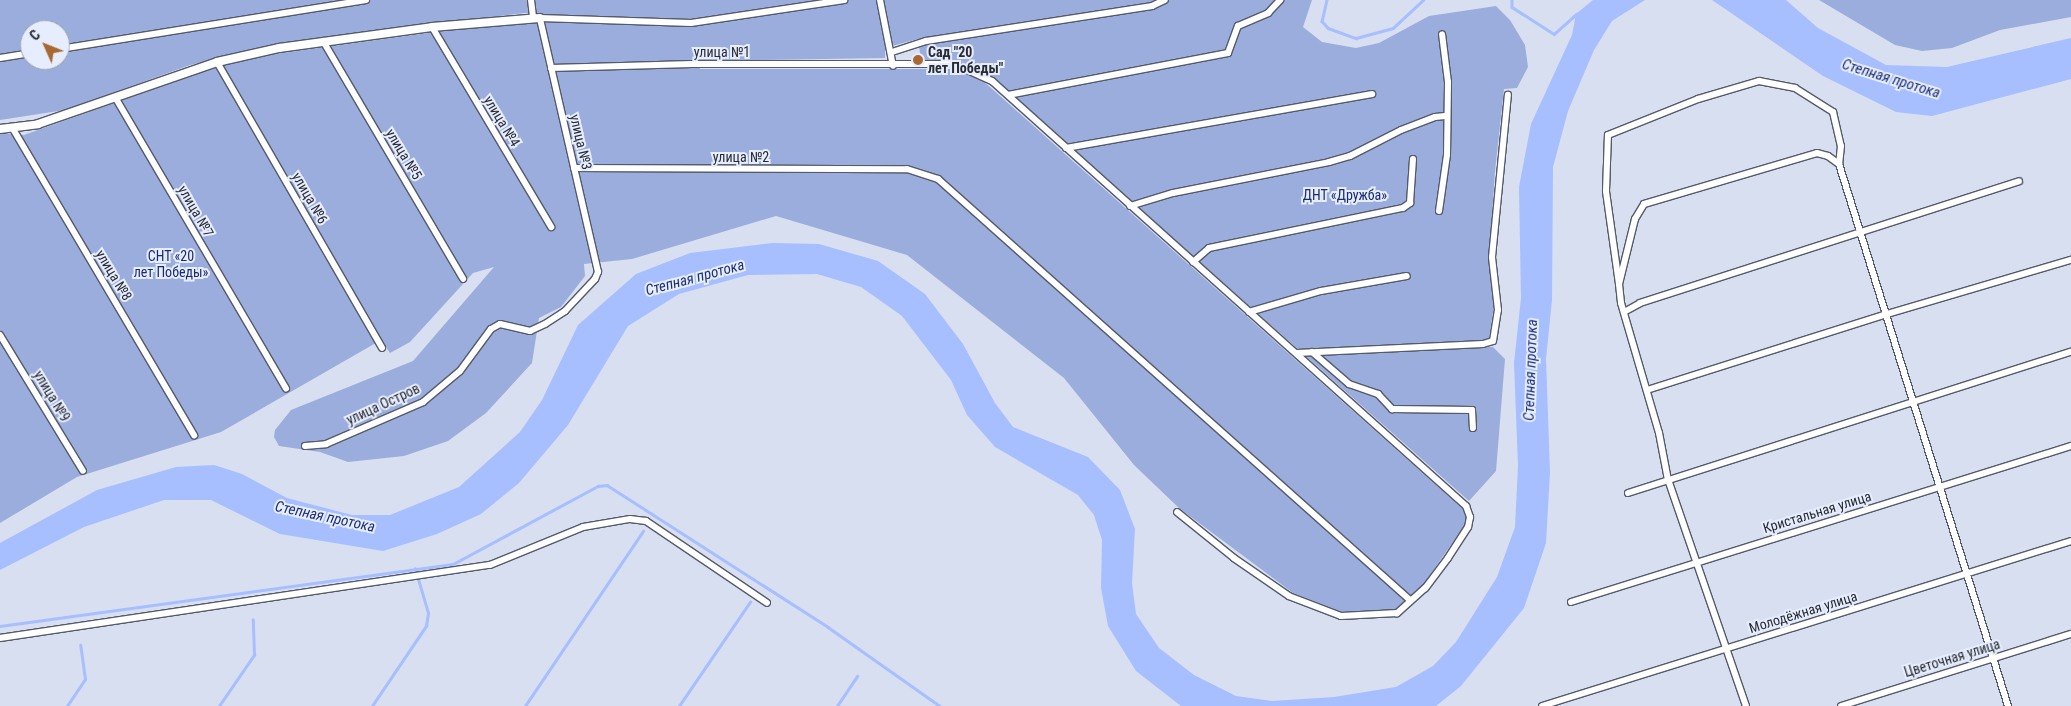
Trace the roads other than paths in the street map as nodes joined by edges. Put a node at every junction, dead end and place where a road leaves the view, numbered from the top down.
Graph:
1 (366, 0) edge
2 (531, 0) edge
3 (844, 0) edge
4 (880, 0) edge
5 (1165, 0) edge
6 (1280, 0) edge
7 (537, 17) junction
8 (432, 27) junction
9 (1442, 34) dead end
10 (323, 41) junction
11 (70, 47) edge
12 (892, 52) junction
13 (20, 55) edge
14 (0, 58) edge
15 (217, 62) junction
16 (893, 66) junction
17 (551, 68) junction
18 (1372, 94) dead end
19 (1508, 95) dead end
20 (1008, 96) junction
21 (115, 97) junction
22 (1445, 116) junction
23 (0, 129) edge
24 (13, 129) junction
25 (1066, 148) junction
26 (1413, 159) dead end
27 (1839, 164) junction
28 (574, 168) junction
29 (2020, 181) dead end
30 (1130, 206) junction
31 (1439, 211) dead end
32 (551, 227) dead end
33 (1859, 231) junction
34 (2071, 260) edge
35 (1193, 262) junction
36 (598, 272) joint
37 (1407, 276) dead end
38 (464, 279) dead end
39 (1619, 284) junction
40 (1249, 312) junction
41 (1624, 312) junction
42 (1887, 314) junction
43 (0, 335) edge
44 (382, 348) dead end
45 (1312, 352) junction
46 (2071, 352) edge
47 (1297, 353) junction
48 (286, 389) dead end
49 (1646, 390) junction
50 (1912, 404) junction
51 (1473, 428) dead end
52 (194, 435) dead end
53 (305, 446) dead end
54 (2071, 446) edge
55 (83, 470) dead end
56 (1668, 480) junction
57 (1940, 487) junction
58 (1628, 493) dead end
59 (1178, 512) dead end
60 (2071, 541) edge
61 (1697, 562) junction
62 (1966, 574) junction
63 (1410, 600) junction
64 (1571, 602) dead end
65 (767, 603) dead end
66 (2071, 634) edge
67 (0, 638) edge
68 (1727, 648) junction
69 (1993, 659) junction
70 (1542, 706) edge
71 (1746, 706) edge
72 (1841, 706) edge
73 (2008, 706) edge

1 - 11 street
2 - 7 street, улица №3
3 - 7 street
4 - 12 street
5 - 12 street
6 - 20 street
7 - 8 street
7 - 17 street, улица №3
8 - 10 street
8 - 32 street, улица №4
9 - 22 street
10 - 15 street
10 - 38 street, улица №5
12 - 16 street
13 - 14 street
15 - 21 street
15 - 44 street, улица №6
16 - 17 street, улица №1
16 - 20 street, улица №1
17 - 28 street, улица №3
18 - 25 street
19 - 45 street
20 - 25 street, улица №1
21 - 24 street
21 - 48 street, улица №7
22 - 30 street
22 - 31 street
23 - 24 street
24 - 52 street, улица №8
25 - 30 street, улица №1
26 - 35 street
27 - 33 street
27 - 39 street
27 - 39 street
28 - 36 street, улица №3
28 - 63 street, улица №2
29 - 33 street
30 - 35 street, улица №1
33 - 41 street
33 - 42 street
34 - 42 street
35 - 40 street, улица №1
36 - 53 street, улица Остров
37 - 40 street
39 - 41 street
40 - 47 street, улица №1
41 - 49 street
42 - 49 street
42 - 50 street
43 - 55 street, улица №9
45 - 47 street
45 - 51 street
46 - 50 street
47 - 63 street, улица №1
49 - 56 street
50 - 56 street
50 - 57 street
54 - 57 street, Кристальная улица
56 - 58 street
56 - 61 street
57 - 61 street, Кристальная улица
57 - 62 street
59 - 63 street, улица №1
60 - 62 street, Молодёжная улица
61 - 64 street, Кристальная улица
61 - 68 street
62 - 68 street, Молодёжная улица
62 - 69 street
65 - 67 street
66 - 69 street, Цветочная улица
68 - 70 street, Молодёжная улица
68 - 71 street
69 - 72 street, Цветочная улица
69 - 73 street

